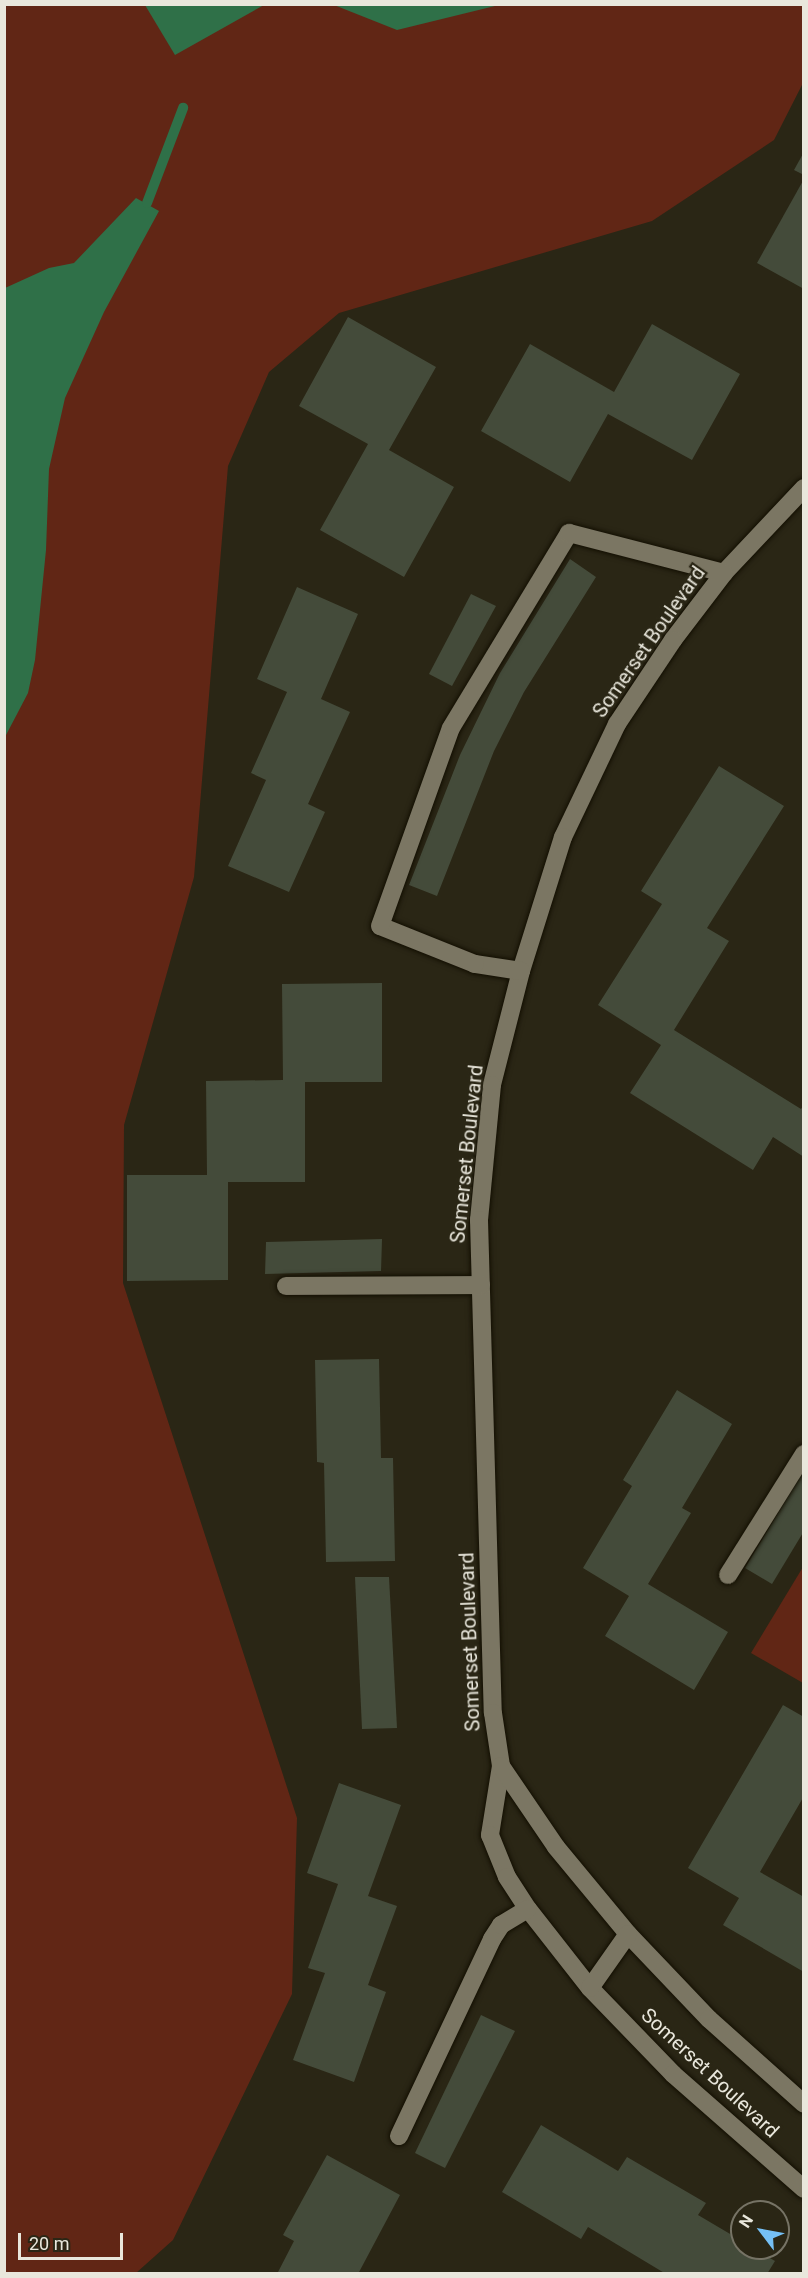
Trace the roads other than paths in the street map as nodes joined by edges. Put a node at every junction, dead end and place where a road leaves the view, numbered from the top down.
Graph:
1 (804, 488) edge
2 (724, 573) junction
3 (521, 971) junction
4 (481, 1285) junction
5 (286, 1286) dead end
6 (804, 1454) edge
7 (728, 1575) dead end
8 (501, 1766) junction
9 (528, 1909) junction
10 (628, 1934) junction
11 (590, 1988) junction
12 (804, 2104) edge
13 (399, 2136) dead end
14 (804, 2189) edge

1 - 2 street, Somerset Boulevard
2 - 3 street, Somerset Boulevard
2 - 3 street
3 - 4 street, Somerset Boulevard
4 - 5 street
4 - 8 street, Somerset Boulevard
6 - 7 street
8 - 9 street, Somerset Boulevard
8 - 10 street, Somerset Boulevard
9 - 11 street, Somerset Boulevard
9 - 13 street
10 - 11 street
10 - 12 street, Somerset Boulevard
11 - 14 street, Somerset Boulevard

